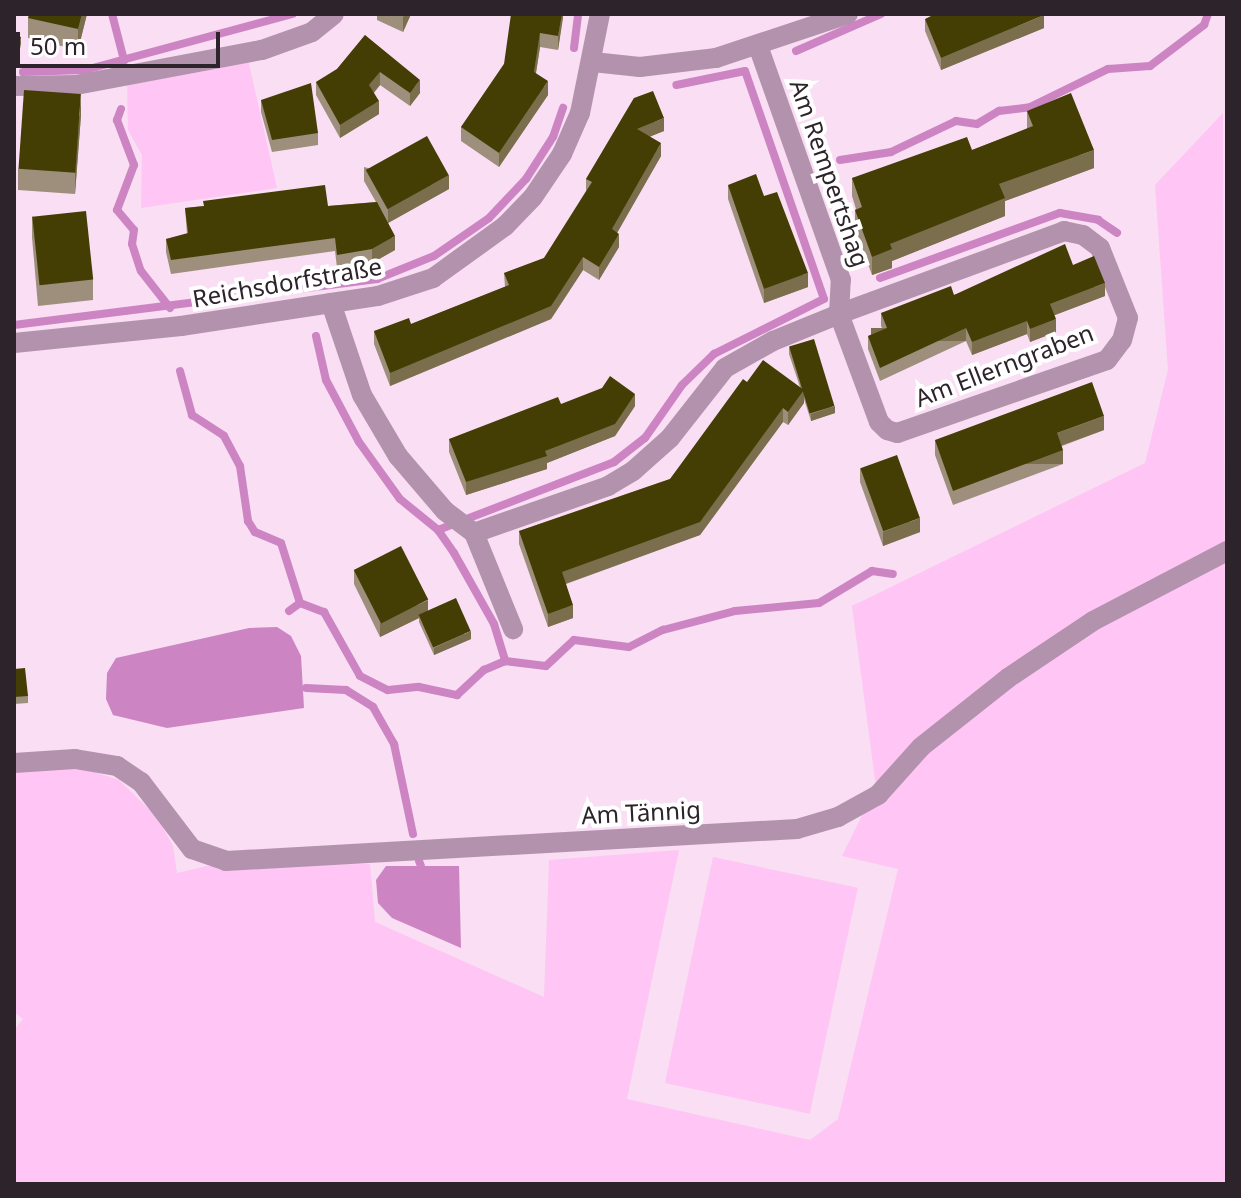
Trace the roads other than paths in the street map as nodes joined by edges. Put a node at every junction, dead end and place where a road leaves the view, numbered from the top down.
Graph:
1 (334, 14) edge
2 (600, 14) edge
3 (848, 14) edge
4 (758, 46) junction
5 (593, 62) junction
6 (14, 86) edge
7 (331, 303) junction
8 (839, 314) junction
9 (14, 343) edge
10 (474, 533) junction
11 (1227, 551) edge
12 (513, 629) dead end
13 (14, 763) edge

1 - 6 street
2 - 5 street, Reichsdorfstraße
3 - 4 street
4 - 5 street
4 - 8 street, Am Rempertshag
5 - 7 street, Reichsdorfstraße
7 - 9 street, Reichsdorfstraße
7 - 10 street
8 - 8 street, Am Ellerngraben
8 - 10 street
10 - 12 street
11 - 13 street, Am Tännig

